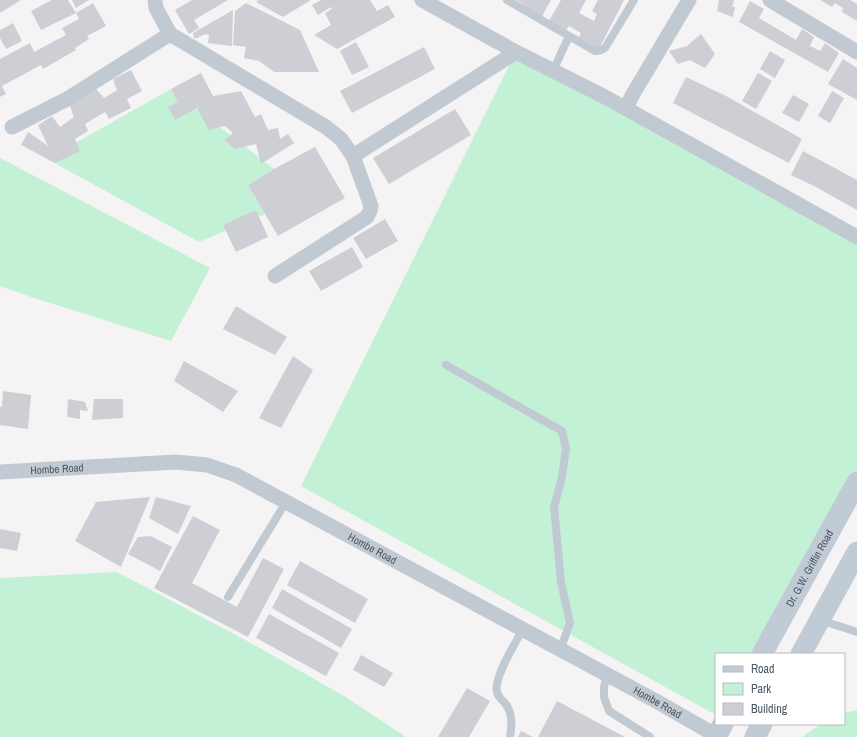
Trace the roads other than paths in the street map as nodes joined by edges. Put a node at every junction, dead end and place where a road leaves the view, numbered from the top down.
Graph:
1 (155, 0) edge
2 (422, 0) edge
3 (507, 0) edge
4 (634, 0) edge
5 (689, 0) edge
6 (770, 0) edge
7 (170, 34) junction
8 (569, 36) junction
9 (516, 52) junction
10 (857, 52) edge
11 (553, 71) junction
12 (626, 108) junction
13 (12, 127) dead end
14 (353, 156) junction
15 (857, 237) edge
16 (275, 276) dead end
17 (446, 366) dead end
18 (0, 472) edge
19 (857, 482) edge
20 (286, 502) junction
21 (854, 564) edge
22 (228, 597) dead end
23 (820, 620) junction
24 (523, 629) junction
25 (857, 632) edge
26 (560, 650) junction
27 (763, 653) edge
28 (802, 653) edge
29 (607, 675) junction
30 (761, 725) edge
31 (719, 732) edge
32 (510, 737) edge
33 (650, 737) edge
34 (755, 737) edge

1 - 7 street
2 - 9 street
3 - 8 lane
4 - 8 lane
5 - 12 street
6 - 10 street
7 - 13 street
7 - 14 street
8 - 11 lane
9 - 11 street
9 - 14 street
11 - 12 street
12 - 15 street
14 - 16 street
17 - 26 lane
18 - 20 street, Hombe Road
19 - 27 main road, Dr. G.W. Griffin Road
20 - 22 lane
20 - 24 street, Hombe Road
21 - 23 main road
23 - 25 lane
23 - 28 main road
24 - 26 street, Hombe Road
24 - 32 lane
26 - 29 street, Hombe Road
29 - 31 street, Hombe Road
29 - 33 lane
30 - 34 main road

